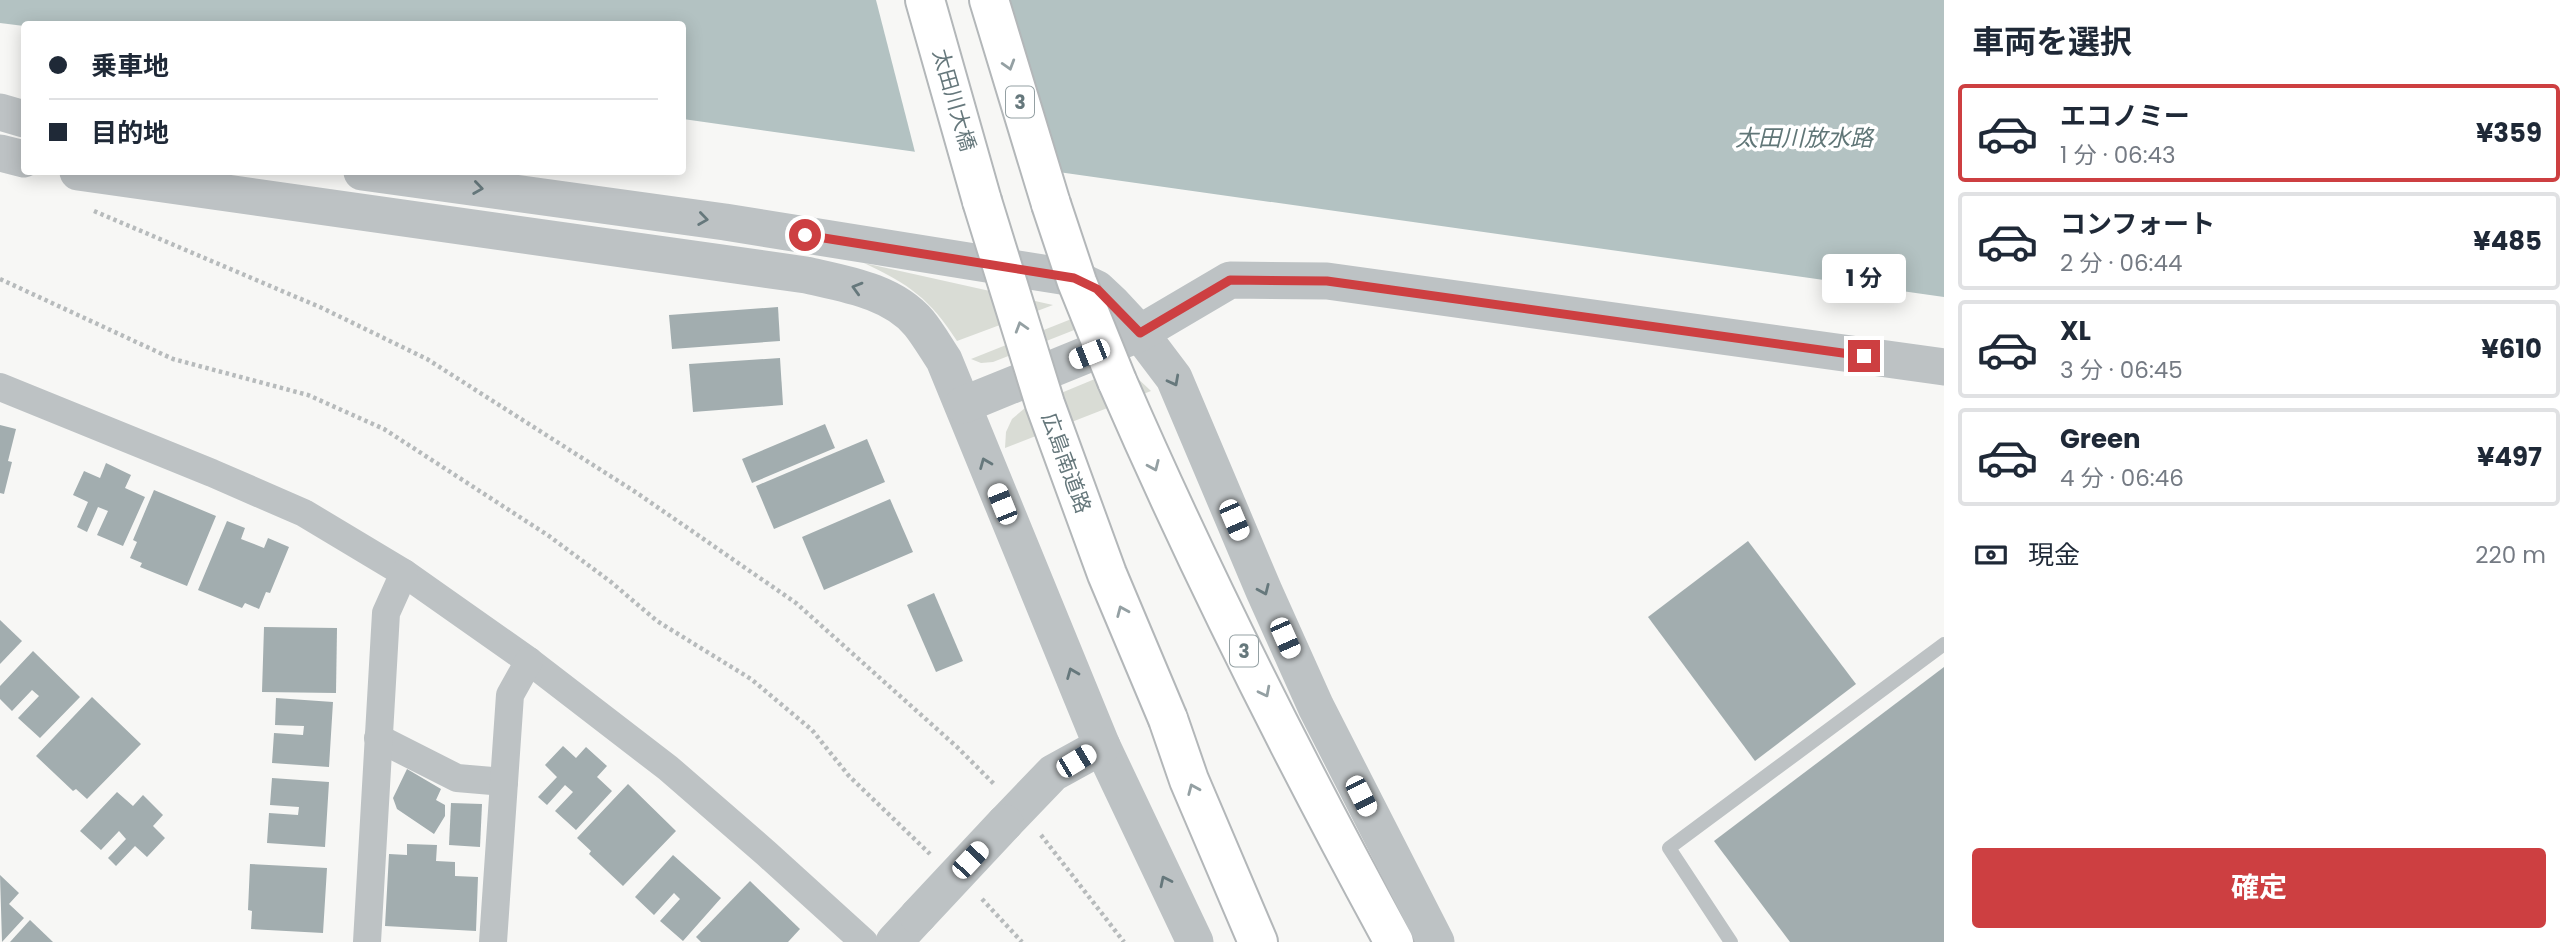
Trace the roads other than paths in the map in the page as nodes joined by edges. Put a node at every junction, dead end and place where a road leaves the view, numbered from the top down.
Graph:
1 (925, 0) edge
2 (989, 0) edge
3 (0, 112) edge
4 (21, 118) edge
5 (0, 153) edge
6 (21, 158) edge
7 (99, 175) edge
8 (384, 175) edge
9 (982, 201) joint
10 (1140, 333) junction
11 (1944, 367) edge
12 (0, 387) edge
13 (963, 405) junction
14 (404, 573) junction
15 (1944, 644) edge
16 (529, 661) junction
17 (378, 738) junction
18 (1102, 746) junction
19 (503, 782) junction
20 (906, 929) edge
21 (367, 942) edge
22 (493, 942) edge
23 (864, 942) edge
24 (1195, 942) edge
25 (1258, 942) edge
26 (1394, 942) edge
27 (1436, 942) edge
28 (1731, 942) edge

1 - 9 highway, 太田川大橋
2 -> 26 highway, 3, bridge
3 - 4 street
5 - 6 street
13 -> 7 street
8 -> 10 street
25 -> 9 highway, 広島南道路, bridge
10 - 11 street
10 - 13 street
10 -> 27 street
12 - 14 street
18 -> 13 street
14 - 16 street
14 - 17 street
15 - 28 lane
16 - 19 street
16 - 23 street
17 - 19 street
17 - 21 street
18 - 20 street, bridge
24 -> 18 street
19 - 22 street

